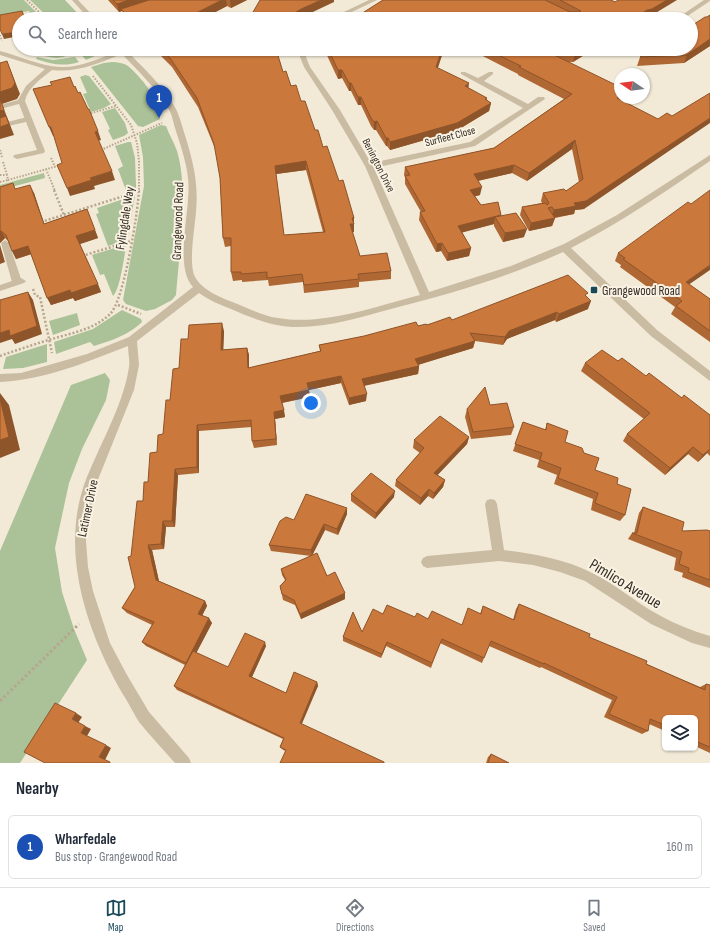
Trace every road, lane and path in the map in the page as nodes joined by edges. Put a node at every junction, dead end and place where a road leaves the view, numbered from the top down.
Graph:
1 (27, 0) edge
2 (75, 0) edge
3 (374, 0) edge
4 (708, 0) edge
5 (144, 8) edge
6 (39, 12) edge
7 (86, 12) edge
8 (130, 12) edge
9 (347, 12) edge
10 (689, 12) edge
11 (0, 53) edge
12 (78, 56) edge
13 (107, 56) edge
14 (128, 56) edge
15 (304, 56) edge
16 (85, 65) junction
17 (50, 68) junction
18 (463, 73) dead end
19 (491, 73) dead end
20 (479, 81) junction
21 (541, 99) dead end
22 (21, 101) junction
23 (116, 106) junction
24 (0, 107) edge
25 (528, 107) junction
26 (85, 114) edge
27 (176, 117) junction
28 (27, 118) junction
29 (0, 126) edge
30 (134, 134) junction
31 (96, 152) edge
32 (17, 157) dead end
33 (710, 157) edge
34 (66, 163) edge
35 (369, 166) junction
36 (46, 169) junction
37 (0, 176) edge
38 (8, 180) junction
39 (0, 182) edge
40 (140, 191) junction
41 (64, 215) junction
42 (37, 223) edge
43 (132, 240) junction
44 (5, 243) edge
45 (564, 247) junction
46 (80, 256) edge
47 (32, 284) dead end
48 (0, 288) edge
49 (199, 288) junction
50 (426, 297) junction
51 (118, 305) junction
52 (157, 320) junction
53 (50, 340) junction
54 (132, 340) junction
55 (0, 356) edge
56 (53, 368) junction
57 (710, 377) edge
58 (0, 378) edge
59 (491, 504) dead end
60 (499, 555) junction
61 (427, 562) dead end
62 (93, 609) junction
63 (710, 642) edge
64 (0, 701) edge
65 (184, 763) edge

1 - 6 path
2 - 7 street
3 - 9 street
4 - 10 street
5 - 8 street
11 - 17 street
12 - 16 path, Fylingdale Way
13 - 16 street
14 - 27 street, Grangewood Road
15 - 35 street, Benington Drive
16 - 17 street
16 - 23 path, Fylingdale Way
17 - 22 street
18 - 20 street
19 - 20 street
20 - 25 street
21 - 25 street, Surfleet Close
22 - 24 street
22 - 28 street
23 - 26 path
23 - 30 path, Fylingdale Way
25 - 35 street, Surfleet Close
27 - 30 path
27 - 49 street, Grangewood Road
28 - 29 street
28 - 32 street
30 - 31 path
30 - 40 path, Fylingdale Way
33 - 45 street, Grangewood Road
34 - 36 path
35 - 50 street, Benington Drive
36 - 38 path
36 - 41 path
37 - 38 path
38 - 39 path
40 - 41 path
40 - 43 path, Fylingdale Way
41 - 42 path
43 - 46 path
43 - 51 path, Fylingdale Way
44 - 48 street
45 - 50 street, Grangewood Road
45 - 57 street
47 - 53 path
49 - 50 street, Grangewood Road
49 - 52 street
51 - 52 path
51 - 53 path
52 - 54 street
53 - 55 path
53 - 56 path
54 - 56 street
54 - 62 street, Latimer Drive
56 - 58 street
59 - 60 street
60 - 61 street, Pimlico Avenue
60 - 63 street, Pimlico Avenue
62 - 64 path
62 - 65 street, Latimer Drive

